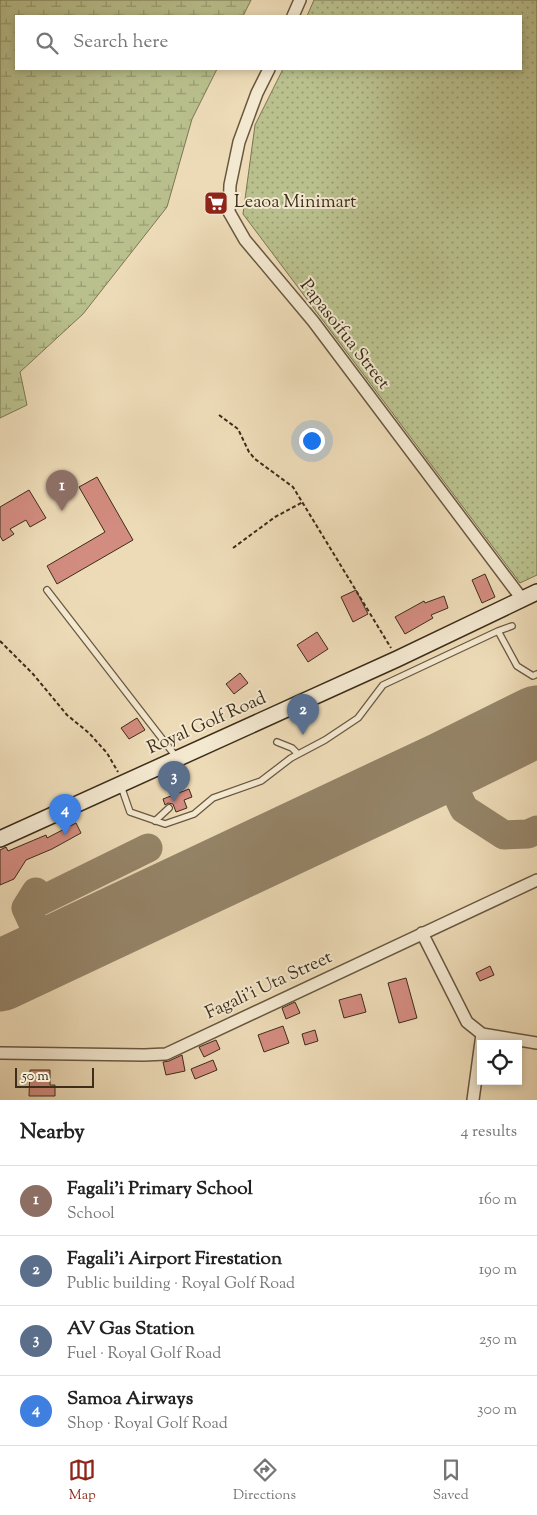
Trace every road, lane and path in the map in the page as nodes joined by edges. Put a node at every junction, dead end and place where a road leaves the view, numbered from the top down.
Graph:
1 (300, 0) edge
2 (293, 15) edge
3 (268, 70) edge
4 (219, 415) dead end
5 (303, 502) junction
6 (233, 548) dead end
7 (47, 590) dead end
8 (537, 592) edge
9 (522, 599) junction
10 (512, 626) dead end
11 (498, 631) junction
12 (0, 641) edge
13 (397, 659) junction
14 (537, 674) edge
15 (277, 742) dead end
16 (298, 754) junction
17 (177, 758) junction
18 (122, 783) junction
19 (169, 808) dead end
20 (155, 821) junction
21 (0, 839) edge
22 (537, 880) edge
23 (422, 933) junction
24 (482, 1034) junction
25 (537, 1043) edge
26 (0, 1053) edge
27 (473, 1100) edge

1 - 2 street
3 - 9 street, Papasoifua Street
4 - 5 path
5 - 6 path
5 - 13 path
7 - 17 lane
8 - 9 main road, Royal Golf Road
9 - 13 main road, Royal Golf Road
10 - 11 lane
11 - 14 lane
11 - 16 lane
12 - 18 path
13 - 17 main road, Royal Golf Road
15 - 16 lane
16 - 20 lane
17 - 18 main road, Royal Golf Road
18 - 20 lane
18 - 21 main road, Royal Golf Road
19 - 20 lane
22 - 23 street, Fagali'i Uta Street
23 - 24 street
23 - 26 street, Fagali'i Uta Street
24 - 25 street
24 - 27 street

